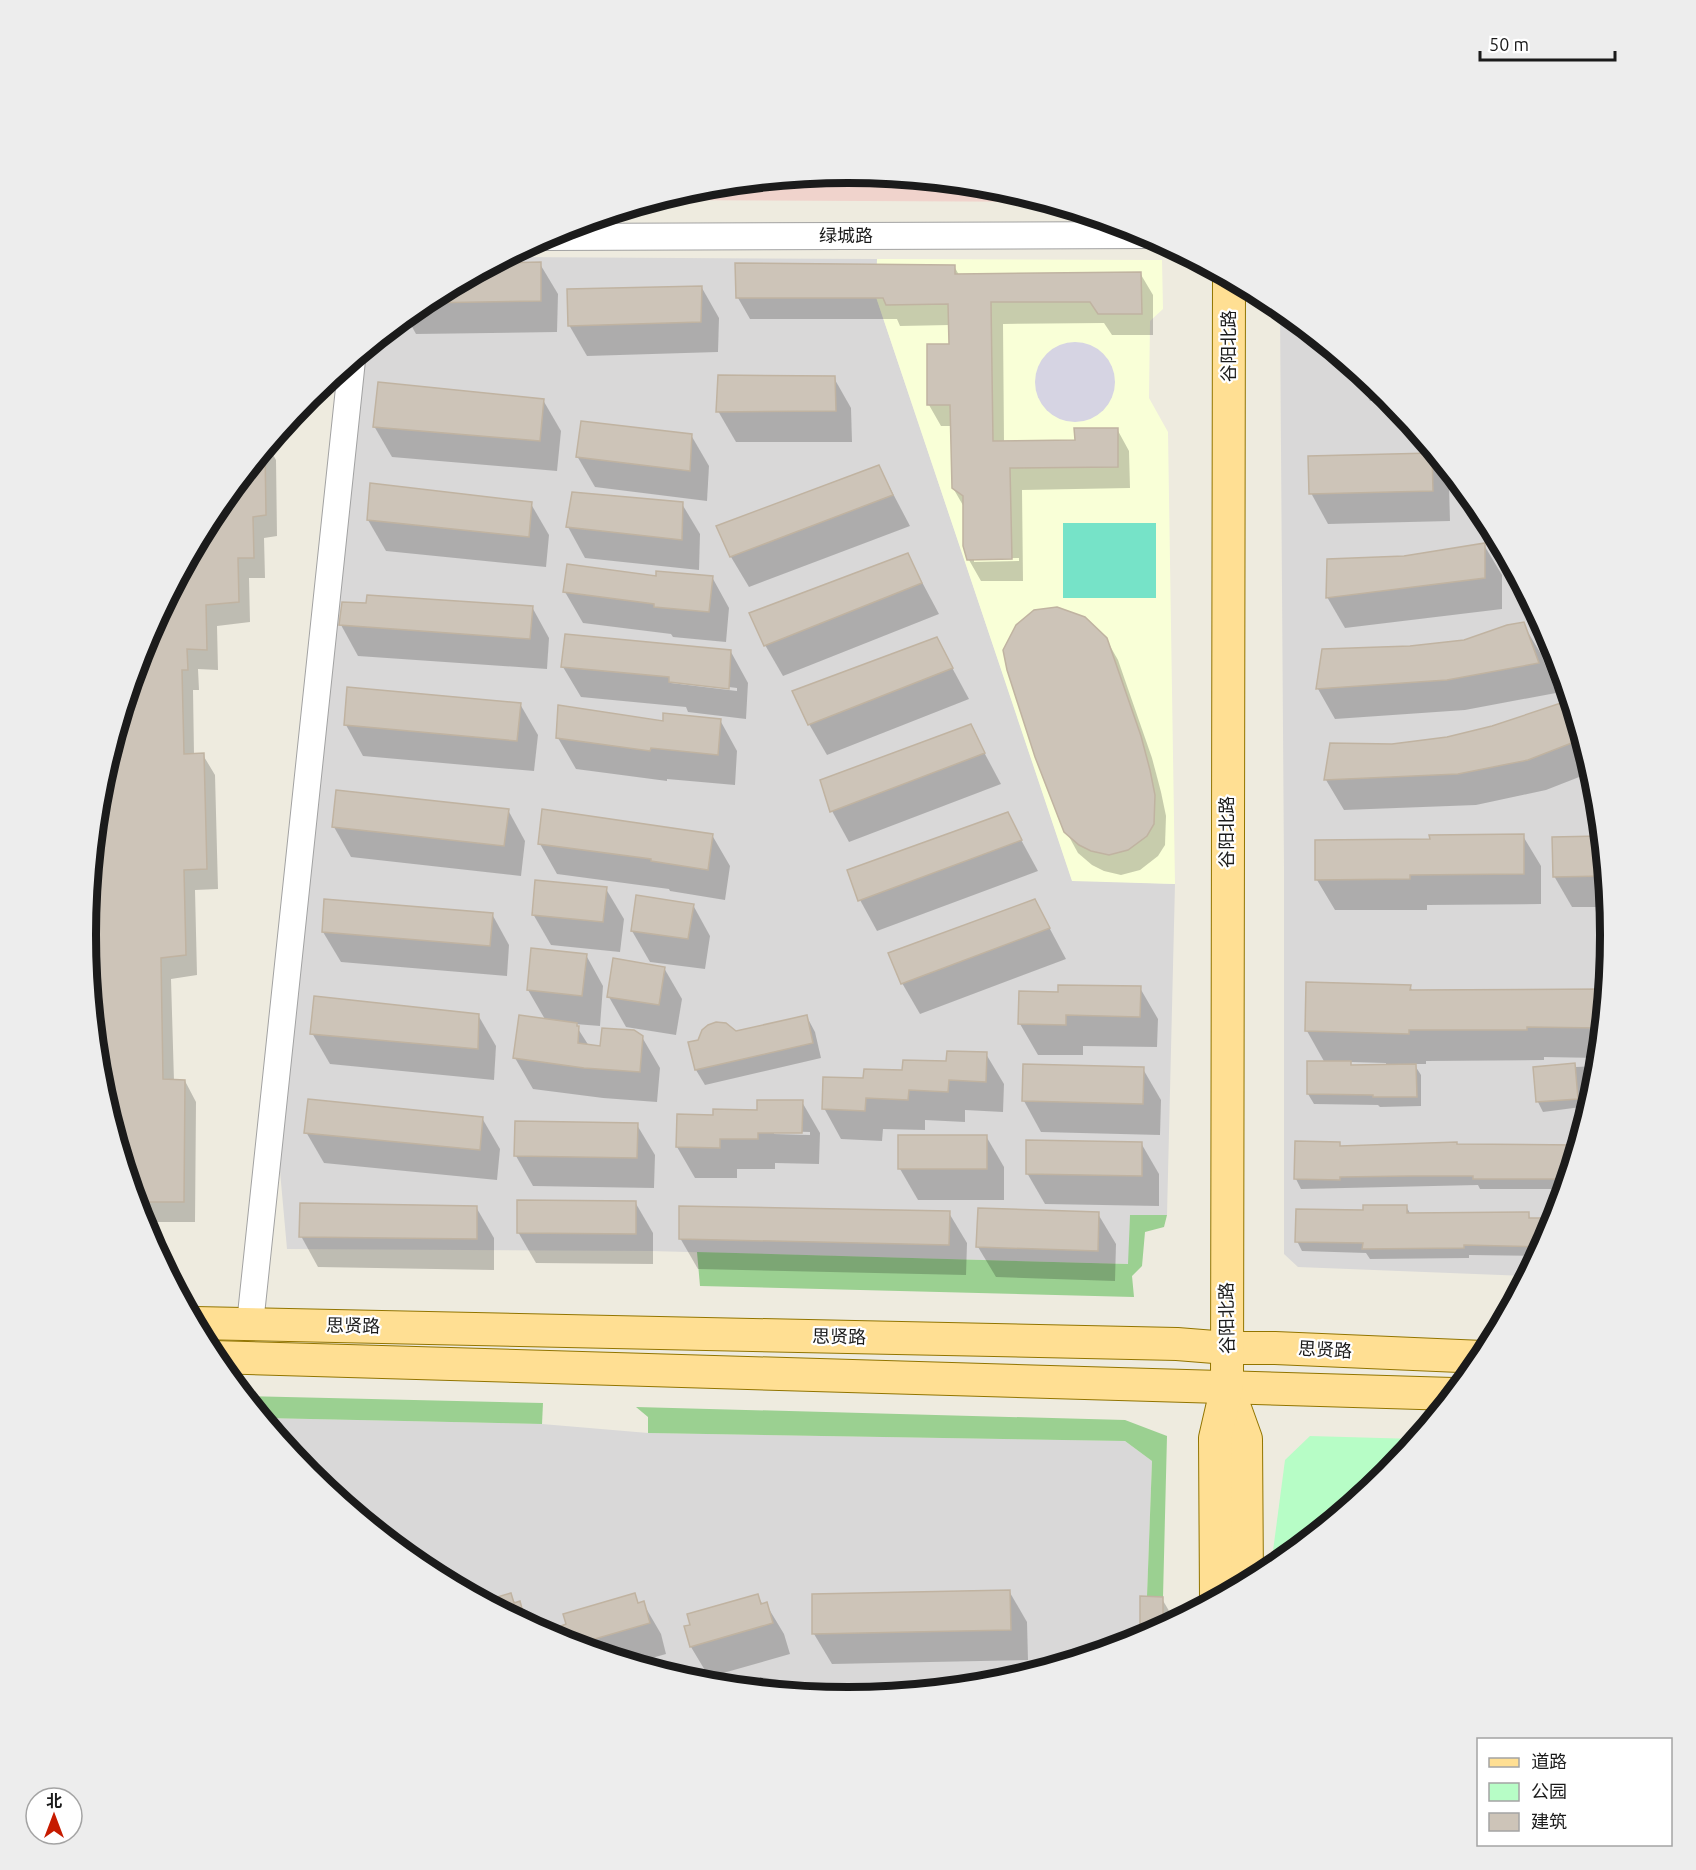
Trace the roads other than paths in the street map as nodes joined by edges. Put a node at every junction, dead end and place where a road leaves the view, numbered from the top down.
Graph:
1 (1123, 235) edge
2 (568, 237) edge
3 (1229, 287) edge
4 (351, 371) edge
5 (205, 1323) edge
6 (249, 1324) junction
7 (1227, 1348) junction
8 (1471, 1356) edge
9 (226, 1357) edge
10 (1227, 1386) junction
11 (1444, 1394) edge
12 (1247, 1572) edge
13 (1216, 1590) edge

1 - 2 street, 绿城路
3 - 7 main road, 谷阳北路
4 - 6 street
5 - 6 main road, 思贤路
6 - 7 main road, 思贤路
7 - 8 main road, 思贤路
7 - 10 main road, 谷阳北路
9 - 10 main road, 思贤路
10 - 11 main road, 思贤路
10 - 12 main road, 谷阳北路
10 - 13 main road, 谷阳北路

